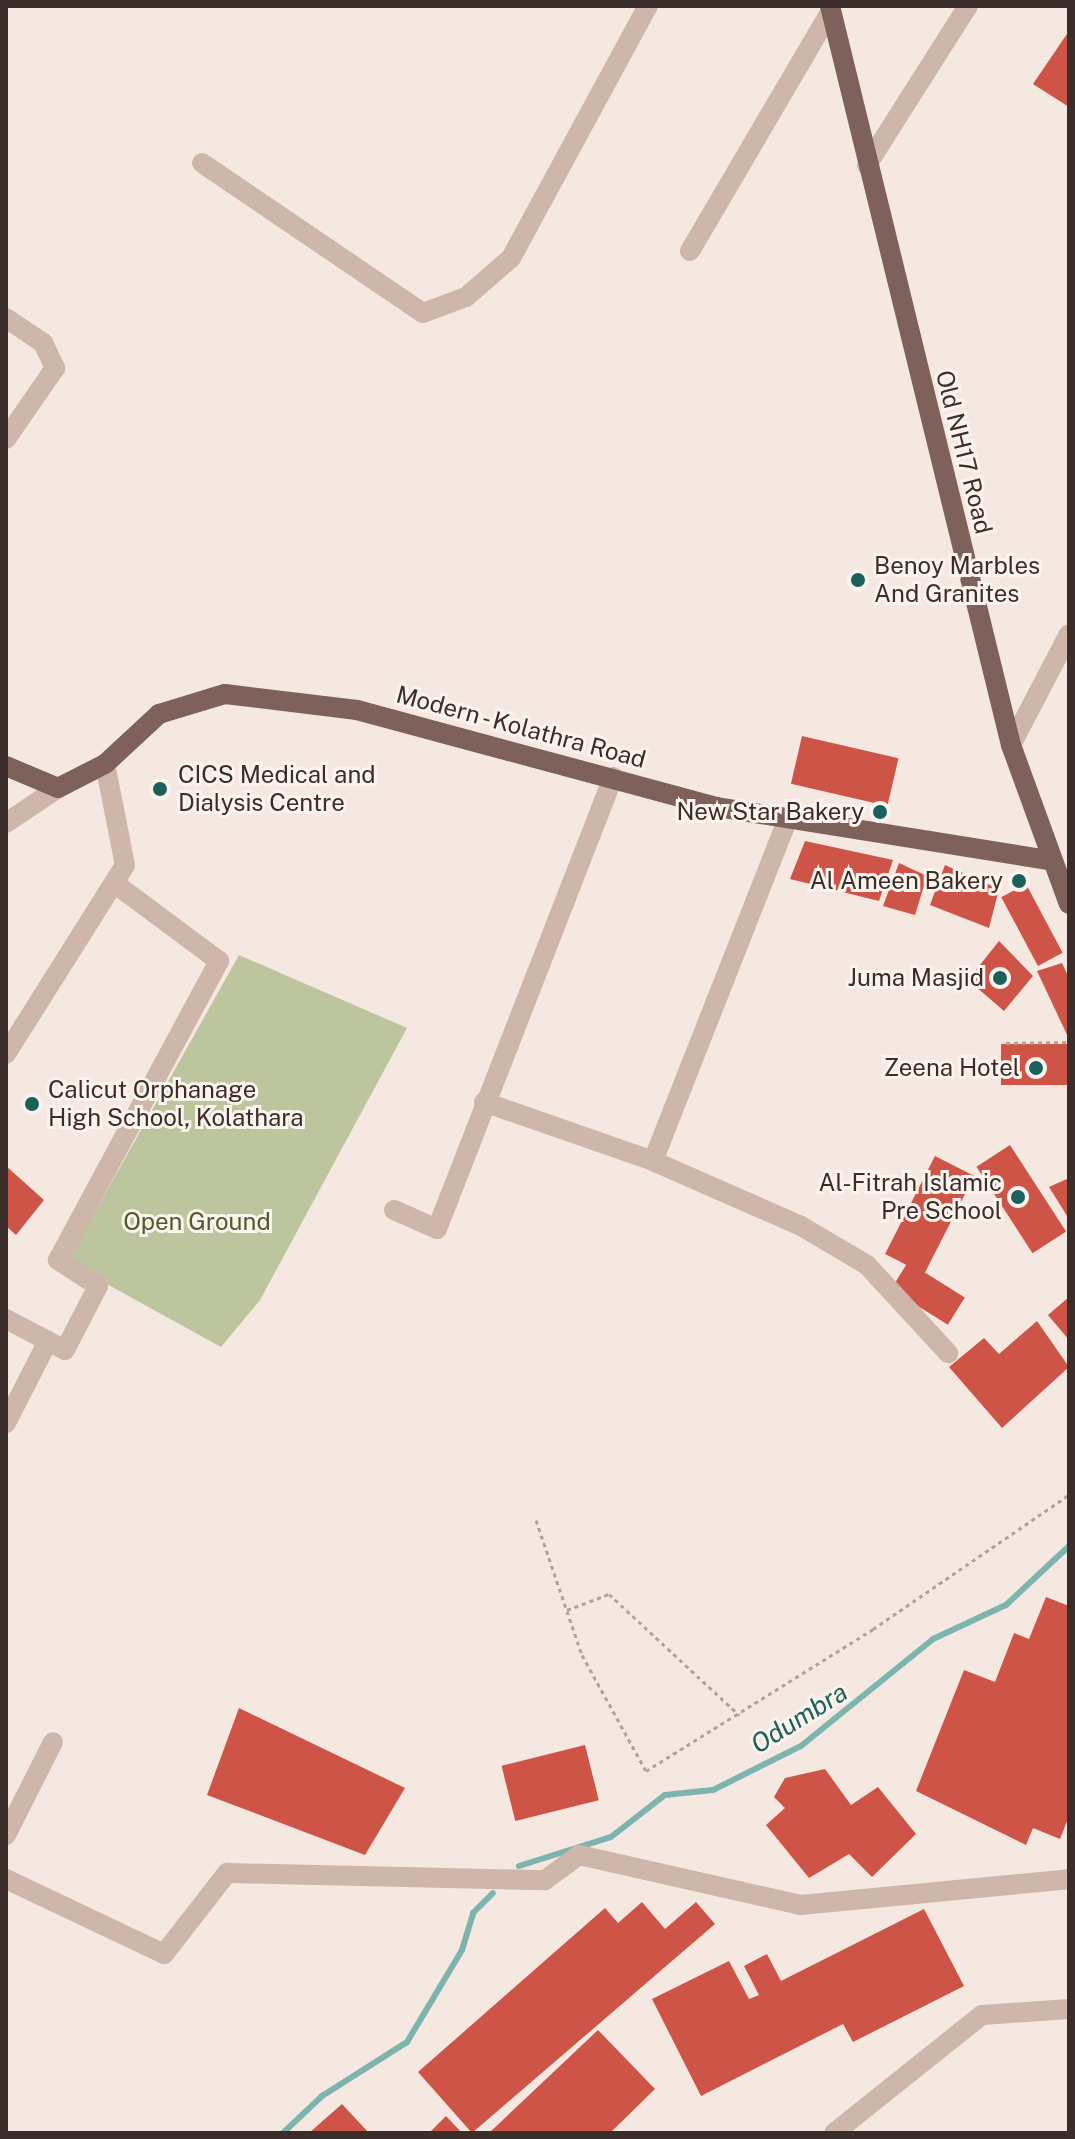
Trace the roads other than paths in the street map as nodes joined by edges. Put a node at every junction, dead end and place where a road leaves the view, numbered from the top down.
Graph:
1 (648, 6) edge
2 (968, 6) edge
3 (830, 8) edge
4 (202, 163) dead end
5 (867, 165) junction
6 (690, 251) dead end
7 (6, 318) edge
8 (6, 439) edge
9 (1069, 634) edge
10 (1011, 745) junction
11 (105, 764) junction
12 (6, 766) edge
13 (613, 777) junction
14 (58, 788) junction
15 (788, 819) junction
16 (6, 823) edge
17 (1049, 860) junction
18 (114, 883) junction
19 (1069, 904) edge
20 (6, 1054) edge
21 (484, 1102) junction
22 (653, 1161) junction
23 (394, 1210) dead end
24 (6, 1319) edge
25 (48, 1341) junction
26 (948, 1353) dead end
27 (6, 1423) edge
28 (53, 1742) dead end
29 (6, 1835) edge
30 (6, 1879) edge
31 (1069, 1879) edge
32 (1069, 2009) edge
33 (834, 2133) edge

1 - 4 street
2 - 5 street
3 - 5 main road, Old NH17 Road
3 - 6 street
5 - 10 main road, Old NH17 Road
7 - 8 street
9 - 10 street
10 - 17 main road, Old NH17 Road
11 - 13 main road, Modern - Kolathra Road
11 - 14 main road, Modern - Kolathra Road
11 - 18 street
12 - 14 main road
13 - 15 main road, Modern - Kolathra Road
13 - 21 street
14 - 16 street
15 - 17 main road, Modern - Kolathra Road
15 - 22 street
17 - 19 main road, Old NH17 Road
18 - 20 street
18 - 25 street
21 - 22 street
21 - 23 street
22 - 26 street
24 - 25 street
25 - 27 street
28 - 29 street
30 - 31 street
32 - 33 street

